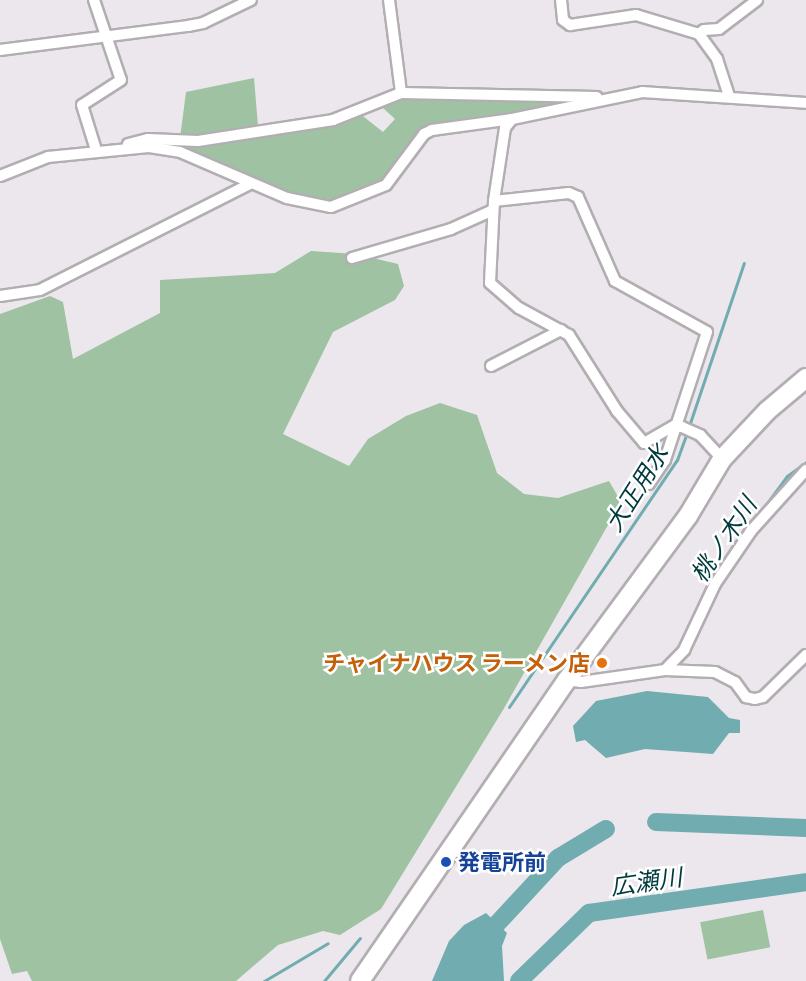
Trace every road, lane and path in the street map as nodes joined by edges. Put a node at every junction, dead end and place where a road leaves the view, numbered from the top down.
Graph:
1 (94, 0) edge
2 (251, 0) edge
3 (389, 0) edge
4 (561, 0) edge
5 (757, 0) edge
6 (699, 34) junction
7 (105, 36) junction
8 (0, 50) edge
9 (401, 93) junction
10 (729, 97) junction
11 (612, 98) junction
12 (806, 103) edge
13 (512, 119) junction
14 (111, 149) junction
15 (96, 150) junction
16 (0, 176) edge
17 (249, 184) junction
18 (494, 206) junction
19 (352, 258) dead end
20 (0, 296) edge
21 (561, 330) junction
22 (491, 366) dead end
23 (806, 378) edge
24 (678, 427) junction
25 (722, 459) junction
26 (806, 470) edge
27 (649, 484) dead end
28 (806, 655) edge
29 (665, 670) junction
30 (567, 680) junction
31 (360, 981) edge

1 - 7 street
2 - 7 street
3 - 9 street
4 - 6 street
5 - 6 street
6 - 10 street
7 - 8 street
7 - 15 street
9 - 11 street
9 - 14 street
10 - 11 street
10 - 12 street
11 - 13 street
13 - 17 street
13 - 18 street
14 - 15 street
14 - 17 street
15 - 16 street
17 - 20 street
18 - 19 street
18 - 21 street
18 - 24 street
21 - 22 street
21 - 24 street
23 - 25 highway
24 - 25 street
24 - 27 street
25 - 30 highway
26 - 29 street
28 - 29 street
29 - 30 street
30 - 31 highway

